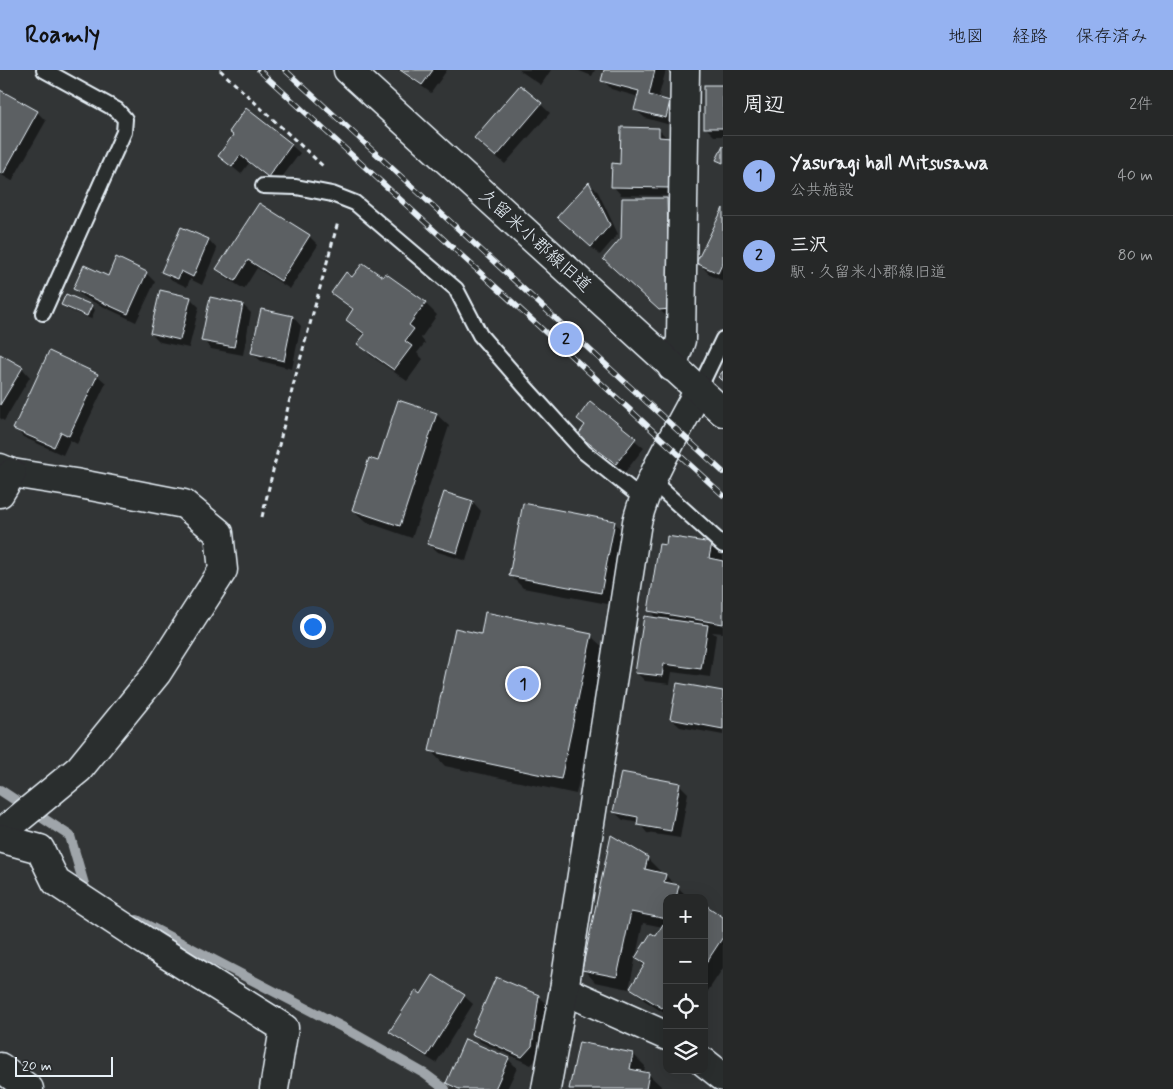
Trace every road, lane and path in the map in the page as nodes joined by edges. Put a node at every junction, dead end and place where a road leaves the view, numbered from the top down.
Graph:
1 (44, 70) edge
2 (220, 70) edge
3 (348, 70) edge
4 (685, 70) edge
5 (262, 186) dead end
6 (345, 199) junction
7 (43, 313) dead end
8 (723, 339) edge
9 (672, 367) junction
10 (699, 389) junction
11 (723, 412) edge
12 (4, 478) edge
13 (647, 489) junction
14 (262, 517) dead end
15 (723, 546) edge
16 (0, 834) edge
17 (0, 838) edge
18 (564, 990) junction
19 (663, 1034) edge
20 (708, 1065) edge
21 (0, 1067) edge
22 (723, 1077) edge
23 (24, 1088) edge
24 (274, 1089) edge
25 (546, 1089) edge

1 - 7 lane
2 - 6 path
3 - 9 street, 久留米小郡線旧道
4 - 9 street
5 - 6 lane
6 - 13 lane
6 - 14 path
8 - 10 lane
9 - 10 street, 久留米小郡線旧道
10 - 11 street, 久留米小郡線旧道
10 - 13 street
12 - 16 street
13 - 15 lane
13 - 18 street
17 - 24 street
18 - 19 street
18 - 25 street
20 - 22 street
21 - 23 street

